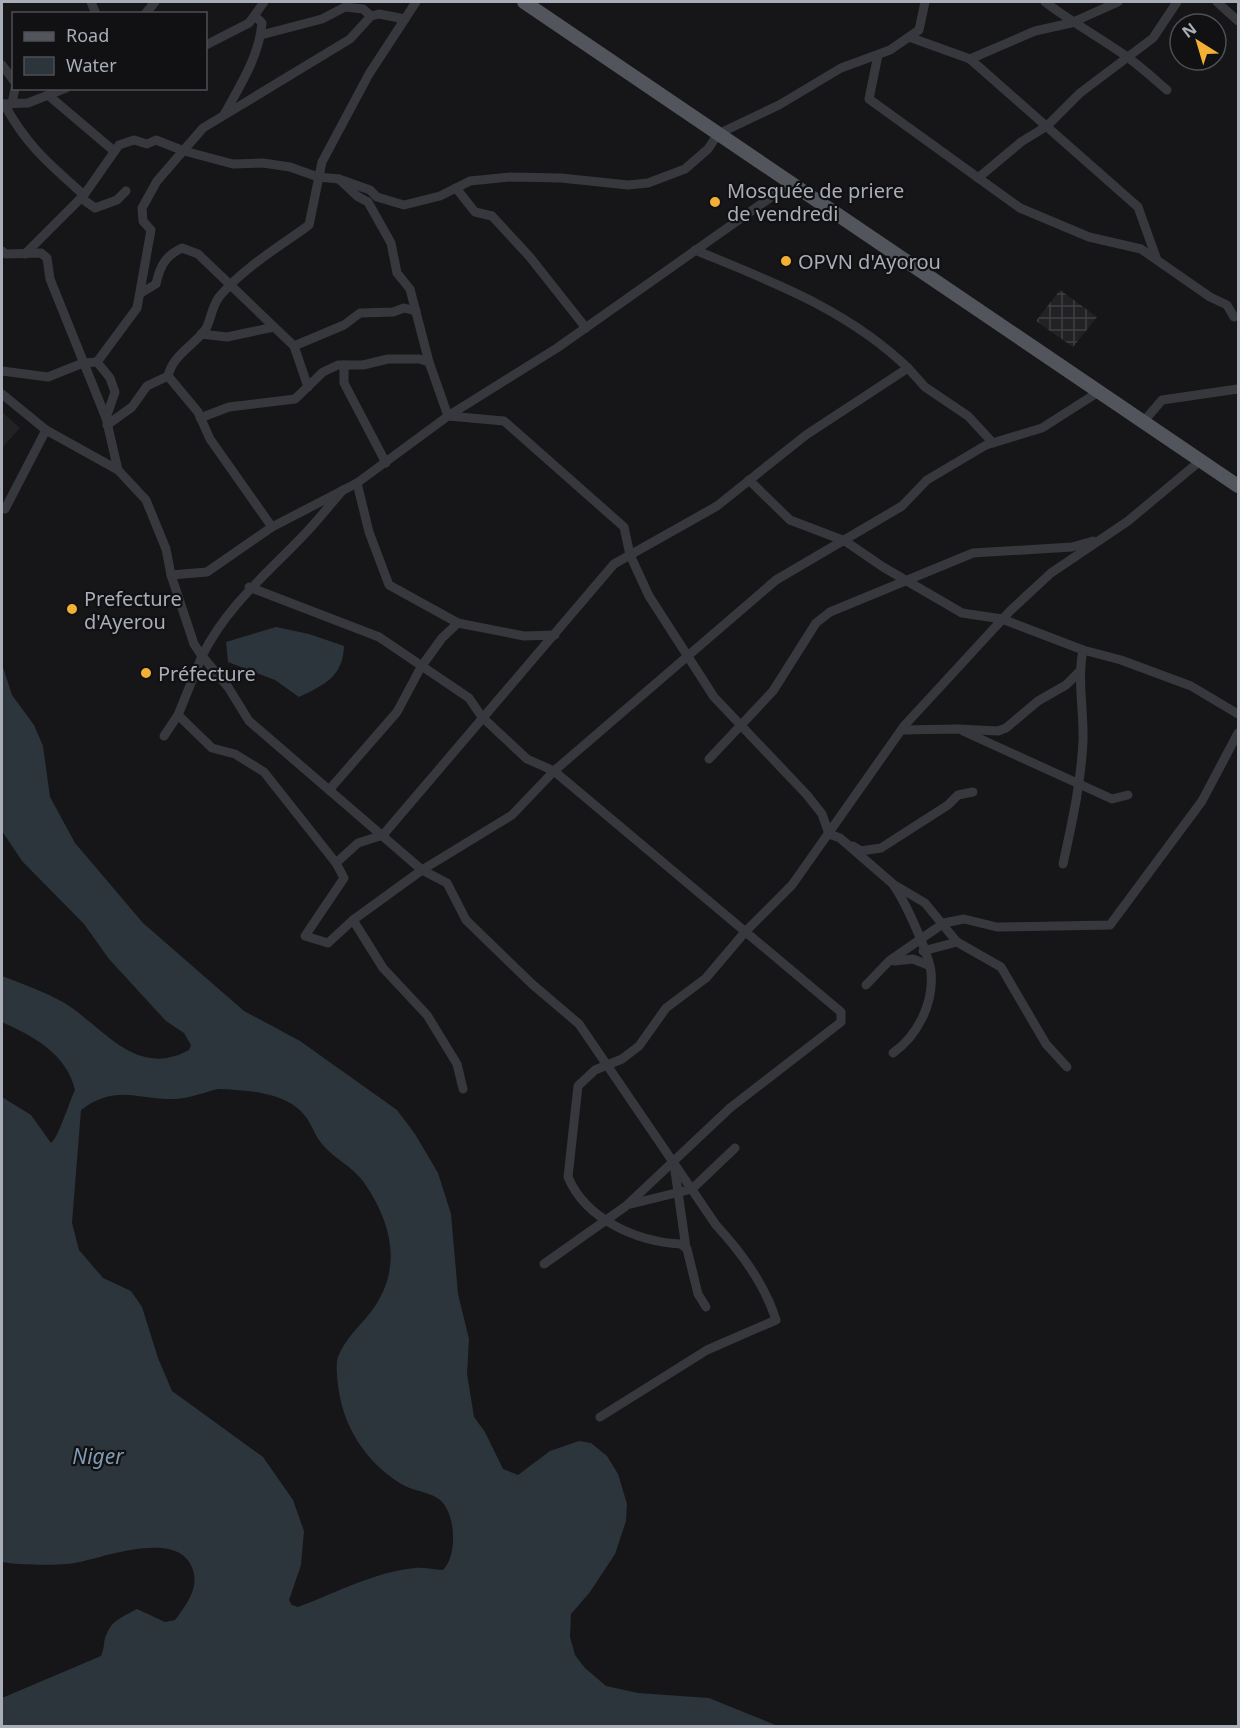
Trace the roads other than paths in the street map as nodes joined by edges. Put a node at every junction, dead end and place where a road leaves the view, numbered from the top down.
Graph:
1 (264, 2) edge
2 (416, 2) edge
3 (524, 2) edge
4 (925, 2) edge
5 (1045, 2) edge
6 (1118, 2) edge
7 (1178, 2) edge
8 (1217, 2) edge
9 (255, 16) junction
10 (371, 16) junction
11 (405, 19) junction
12 (1239, 21) edge
13 (1071, 23) junction
14 (261, 35) junction
15 (909, 37) junction
16 (207, 44) edge
17 (878, 54) junction
18 (1126, 56) junction
19 (970, 59) junction
20 (2, 65) edge
21 (12, 78) edge
22 (14, 90) edge
23 (61, 90) edge
24 (1167, 90) dead end
25 (48, 95) junction
26 (6, 104) edge
27 (224, 115) junction
28 (1047, 126) junction
29 (718, 134) junction
30 (114, 151) junction
31 (184, 151) junction
32 (318, 177) junction
33 (978, 178) junction
34 (339, 179) junction
35 (790, 183) junction
36 (456, 188) junction
37 (126, 191) dead end
38 (83, 197) junction
39 (694, 250) junction
40 (2, 251) edge
41 (25, 254) junction
42 (1157, 261) junction
43 (231, 286) junction
44 (141, 293) junction
45 (416, 311) junction
46 (1234, 317) dead end
47 (274, 327) junction
48 (586, 327) junction
49 (201, 334) junction
50 (294, 346) junction
51 (97, 362) junction
52 (429, 362) junction
53 (83, 363) junction
54 (344, 365) junction
55 (908, 368) junction
56 (2, 372) edge
57 (168, 376) junction
58 (308, 387) junction
59 (1239, 389) edge
60 (1100, 390) junction
61 (2, 394) edge
62 (448, 416) junction
63 (200, 418) junction
64 (106, 421) junction
65 (1143, 421) junction
66 (46, 430) junction
67 (993, 444) junction
68 (1200, 460) junction
69 (386, 463) junction
70 (118, 470) junction
71 (750, 480) junction
72 (357, 483) junction
73 (1239, 486) edge
74 (343, 490) junction
75 (5, 509) dead end
76 (272, 527) junction
77 (1101, 539) junction
78 (845, 542) junction
79 (630, 555) junction
80 (171, 575) junction
81 (906, 580) junction
82 (249, 587) junction
83 (1002, 619) junction
84 (458, 623) junction
85 (555, 635) junction
86 (1083, 650) junction
87 (202, 656) junction
88 (689, 657) junction
89 (421, 667) junction
90 (1079, 672) junction
91 (1239, 714) edge
92 (178, 715) junction
93 (482, 717) junction
94 (741, 727) junction
95 (958, 729) junction
96 (902, 730) junction
97 (1239, 733) edge
98 (164, 736) dead end
99 (709, 759) dead end
100 (554, 771) junction
101 (1080, 784) junction
102 (329, 790) junction
103 (973, 792) dead end
104 (1128, 795) dead end
105 (829, 834) junction
106 (383, 835) junction
107 (840, 838) junction
108 (336, 862) junction
109 (1063, 864) dead end
110 (422, 870) junction
111 (893, 884) junction
112 (353, 920) junction
113 (944, 923) junction
114 (745, 932) junction
115 (957, 942) junction
116 (922, 946) junction
117 (889, 961) junction
118 (928, 964) junction
119 (866, 985) dead end
120 (892, 1053) dead end
121 (606, 1065) junction
122 (1067, 1067) dead end
123 (463, 1089) dead end
124 (735, 1148) dead end
125 (674, 1162) junction
126 (692, 1189) junction
127 (676, 1193) junction
128 (626, 1206) junction
129 (605, 1220) junction
130 (687, 1249) junction
131 (544, 1264) dead end
132 (706, 1307) dead end
133 (600, 1417) dead end

1 - 9 street
2 - 11 street
3 - 29 main road
4 - 15 street
5 - 13 street
6 - 13 street
7 - 18 street
8 - 12 street
9 - 14 street
9 - 16 street
10 - 11 street
10 - 14 street
10 - 27 street
11 - 32 street
13 - 18 street
13 - 19 street
14 - 27 street
15 - 17 street
15 - 19 street
17 - 29 street
17 - 33 street
18 - 24 street
18 - 28 street
19 - 28 street
20 - 21 street
22 - 26 street
23 - 25 street
25 - 26 street
25 - 30 street
26 - 38 street
27 - 31 street
28 - 33 street
28 - 42 street
29 - 35 main road
29 - 36 street
30 - 31 street
30 - 38 street
31 - 32 street
31 - 44 street
32 - 34 street
32 - 43 street
33 - 42 street
34 - 36 street
34 - 45 street
35 - 39 street
35 - 60 main road
36 - 48 street
37 - 38 street
38 - 41 street
39 - 48 street
39 - 55 street
40 - 41 street
41 - 53 street
42 - 46 street
43 - 44 street
43 - 47 street
43 - 49 street
44 - 51 street
45 - 50 street
45 - 52 street
47 - 49 street
47 - 50 street
48 - 62 street
49 - 57 street
50 - 58 street
51 - 53 street
51 - 64 street
52 - 54 street
52 - 62 street
53 - 56 street
53 - 64 street
54 - 58 street
54 - 69 street
55 - 67 street
55 - 71 street
57 - 63 street
57 - 64 street
58 - 63 street
59 - 65 street
60 - 65 main road
60 - 67 street
61 - 66 street
62 - 69 street
62 - 79 street
63 - 76 street
64 - 70 street
65 - 68 main road
66 - 70 street
66 - 75 street
67 - 78 street
68 - 73 main road
68 - 77 street
69 - 72 street
70 - 80 street
71 - 78 street
71 - 79 street
72 - 74 street
72 - 84 street
74 - 76 street
74 - 82 street
76 - 80 street
77 - 81 street
77 - 83 street
78 - 81 street
78 - 88 street
79 - 85 street
79 - 88 street
80 - 87 street
81 - 83 street
81 - 94 street
82 - 87 street
82 - 89 street
83 - 86 street
83 - 96 street
84 - 85 street
84 - 89 street
85 - 93 street
86 - 90 street
86 - 91 street
87 - 92 street
87 - 102 street
88 - 94 street
88 - 100 street
89 - 93 street
89 - 102 street
90 - 95 street
90 - 101 street
92 - 98 street
92 - 108 street
93 - 100 street
93 - 106 street
94 - 99 street
94 - 105 street
95 - 96 street
95 - 101 street
96 - 105 street
97 - 113 street
100 - 110 street
100 - 114 street
101 - 104 street
101 - 109 street
102 - 106 street
103 - 107 street
105 - 107 street
105 - 114 street
106 - 108 street
106 - 110 street
107 - 111 street
108 - 112 street
110 - 112 street
110 - 121 street
111 - 113 street
111 - 116 street
112 - 123 street
113 - 115 street
113 - 116 street
114 - 121 street
114 - 125 street
115 - 116 street
115 - 122 street
116 - 117 street
116 - 118 street
117 - 118 street
117 - 119 street
118 - 120 street
121 - 125 street
121 - 129 street
124 - 126 street
125 - 126 street
125 - 127 street
125 - 128 street
126 - 127 street
126 - 133 street
127 - 128 street
127 - 130 street
128 - 129 street
129 - 130 street
129 - 131 street
130 - 132 street

